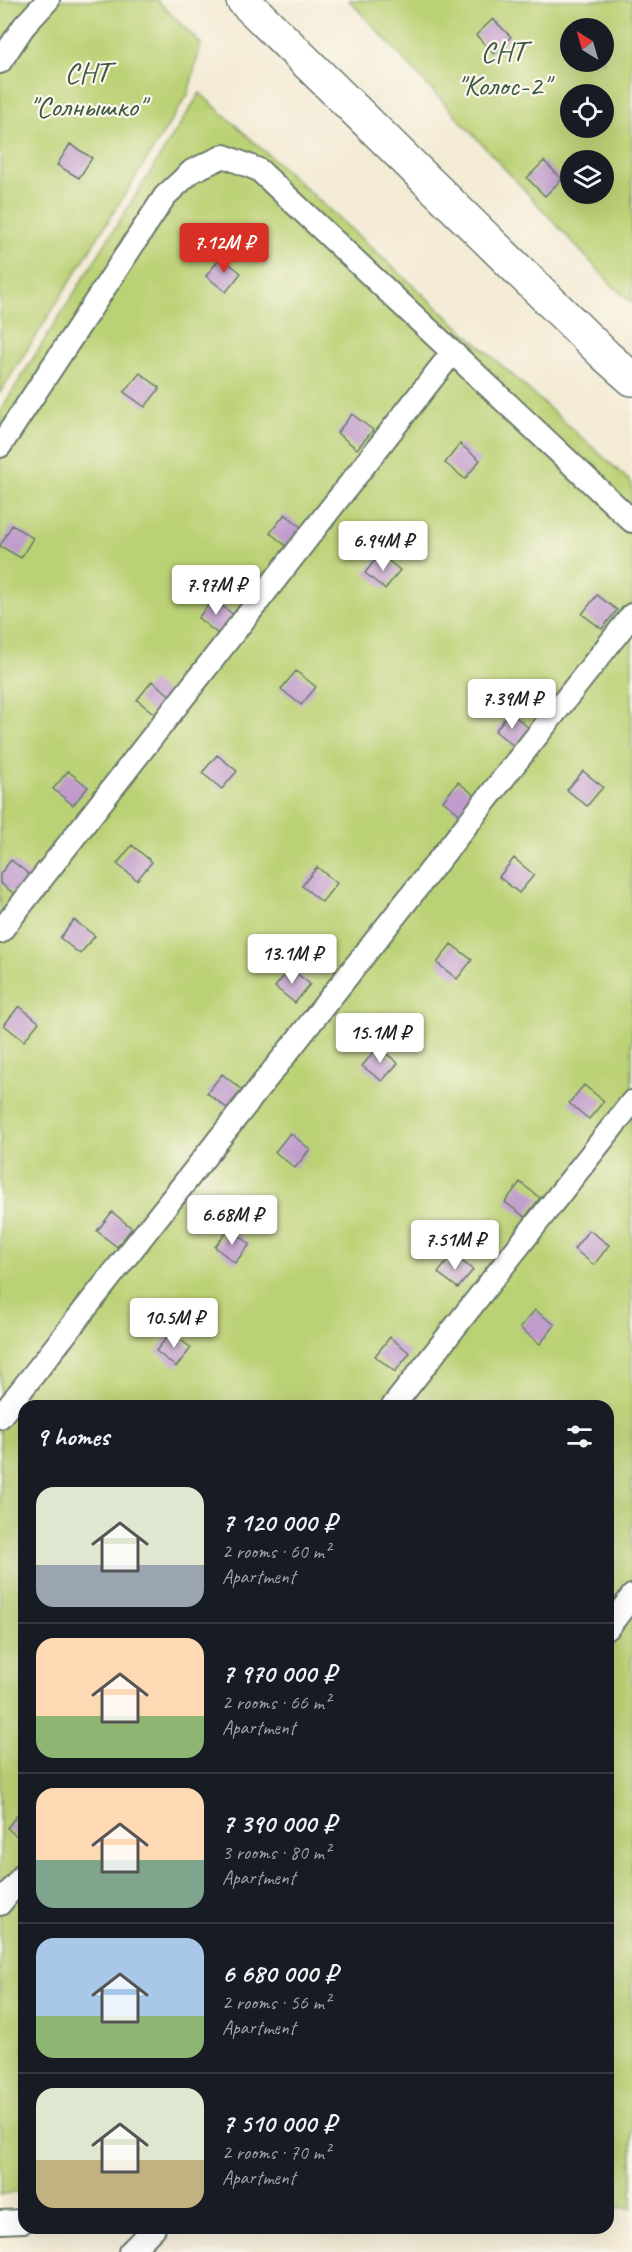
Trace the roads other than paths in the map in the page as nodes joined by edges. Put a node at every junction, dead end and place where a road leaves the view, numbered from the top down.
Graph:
1 (48, 0) edge
2 (243, 0) edge
3 (0, 62) edge
4 (452, 353) junction
5 (632, 379) edge
6 (0, 446) edge
7 (632, 521) edge
8 (632, 615) edge
9 (0, 932) edge
10 (632, 1102) edge
11 (398, 1400) edge
12 (0, 1417) edge
13 (632, 1596) edge
14 (614, 1620) edge
15 (18, 1882) edge
16 (0, 1904) edge
17 (18, 2221) edge
18 (0, 2222) edge
19 (148, 2234) edge
20 (130, 2252) edge

1 - 3 lane
2 - 5 street
4 - 6 lane
4 - 7 lane
4 - 9 lane
8 - 12 lane
10 - 11 lane
13 - 14 lane
15 - 16 lane
17 - 18 lane
19 - 20 lane

